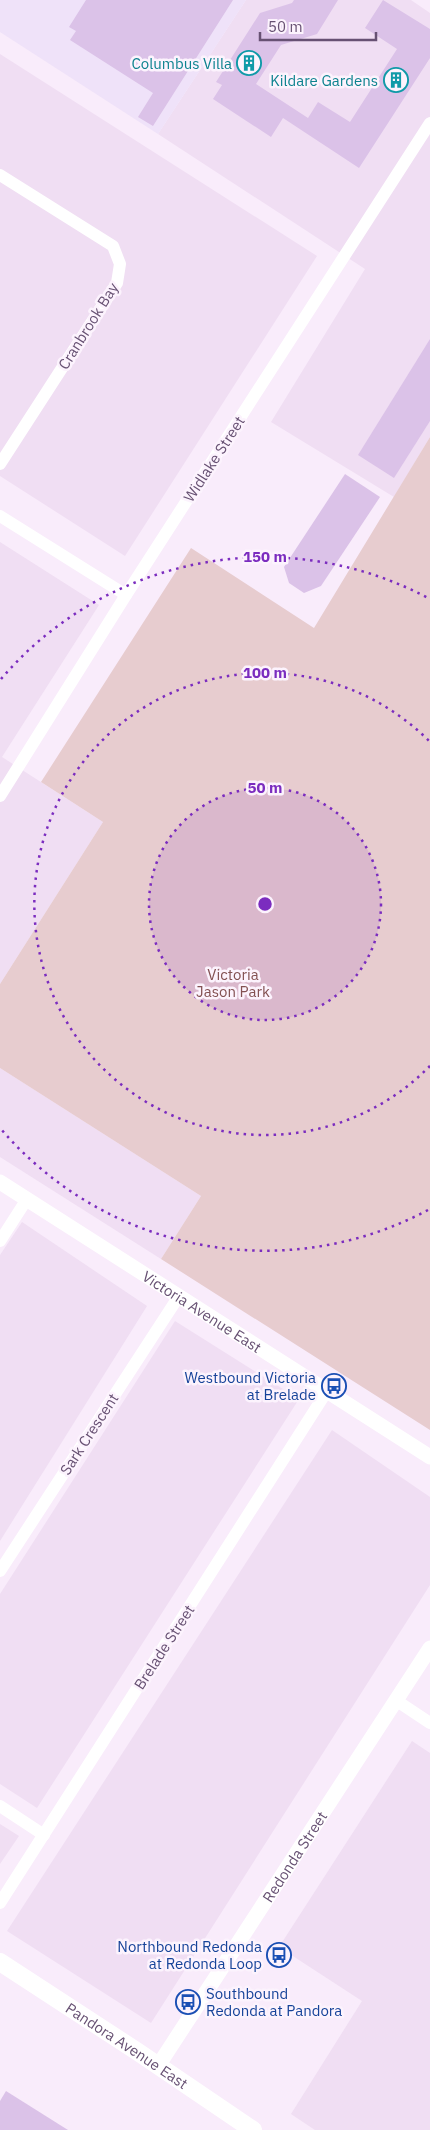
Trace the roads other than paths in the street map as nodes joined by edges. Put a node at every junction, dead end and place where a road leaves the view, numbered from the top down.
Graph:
1 (430, 122) edge
2 (0, 175) edge
3 (0, 464) edge
4 (0, 516) edge
5 (126, 595) junction
6 (0, 796) edge
7 (0, 1182) edge
8 (27, 1199) junction
9 (0, 1241) edge
10 (179, 1296) junction
11 (327, 1391) junction
12 (430, 1457) edge
13 (0, 1571) edge
14 (430, 1648) edge
15 (397, 1701) junction
16 (430, 1723) edge
17 (0, 1806) edge
18 (44, 1835) junction
19 (0, 1903) edge
20 (0, 1962) edge
21 (158, 2066) junction
22 (253, 2130) edge

1 - 5 street, Widlake Street
2 - 3 street, Cranbrook Bay
4 - 5 street
5 - 6 street, Widlake Street
7 - 8 street, Victoria Avenue East
8 - 9 street
8 - 10 street, Victoria Avenue East
10 - 11 street, Victoria Avenue East
10 - 13 street, Sark Crescent
11 - 12 street, Victoria Avenue East
11 - 18 street, Brelade Street
14 - 15 street, Redonda Street
15 - 16 street
15 - 21 street, Redonda Street
17 - 18 street
18 - 19 street, Brelade Street
20 - 21 main road, Pandora Avenue East
21 - 22 main road, Pandora Avenue East

